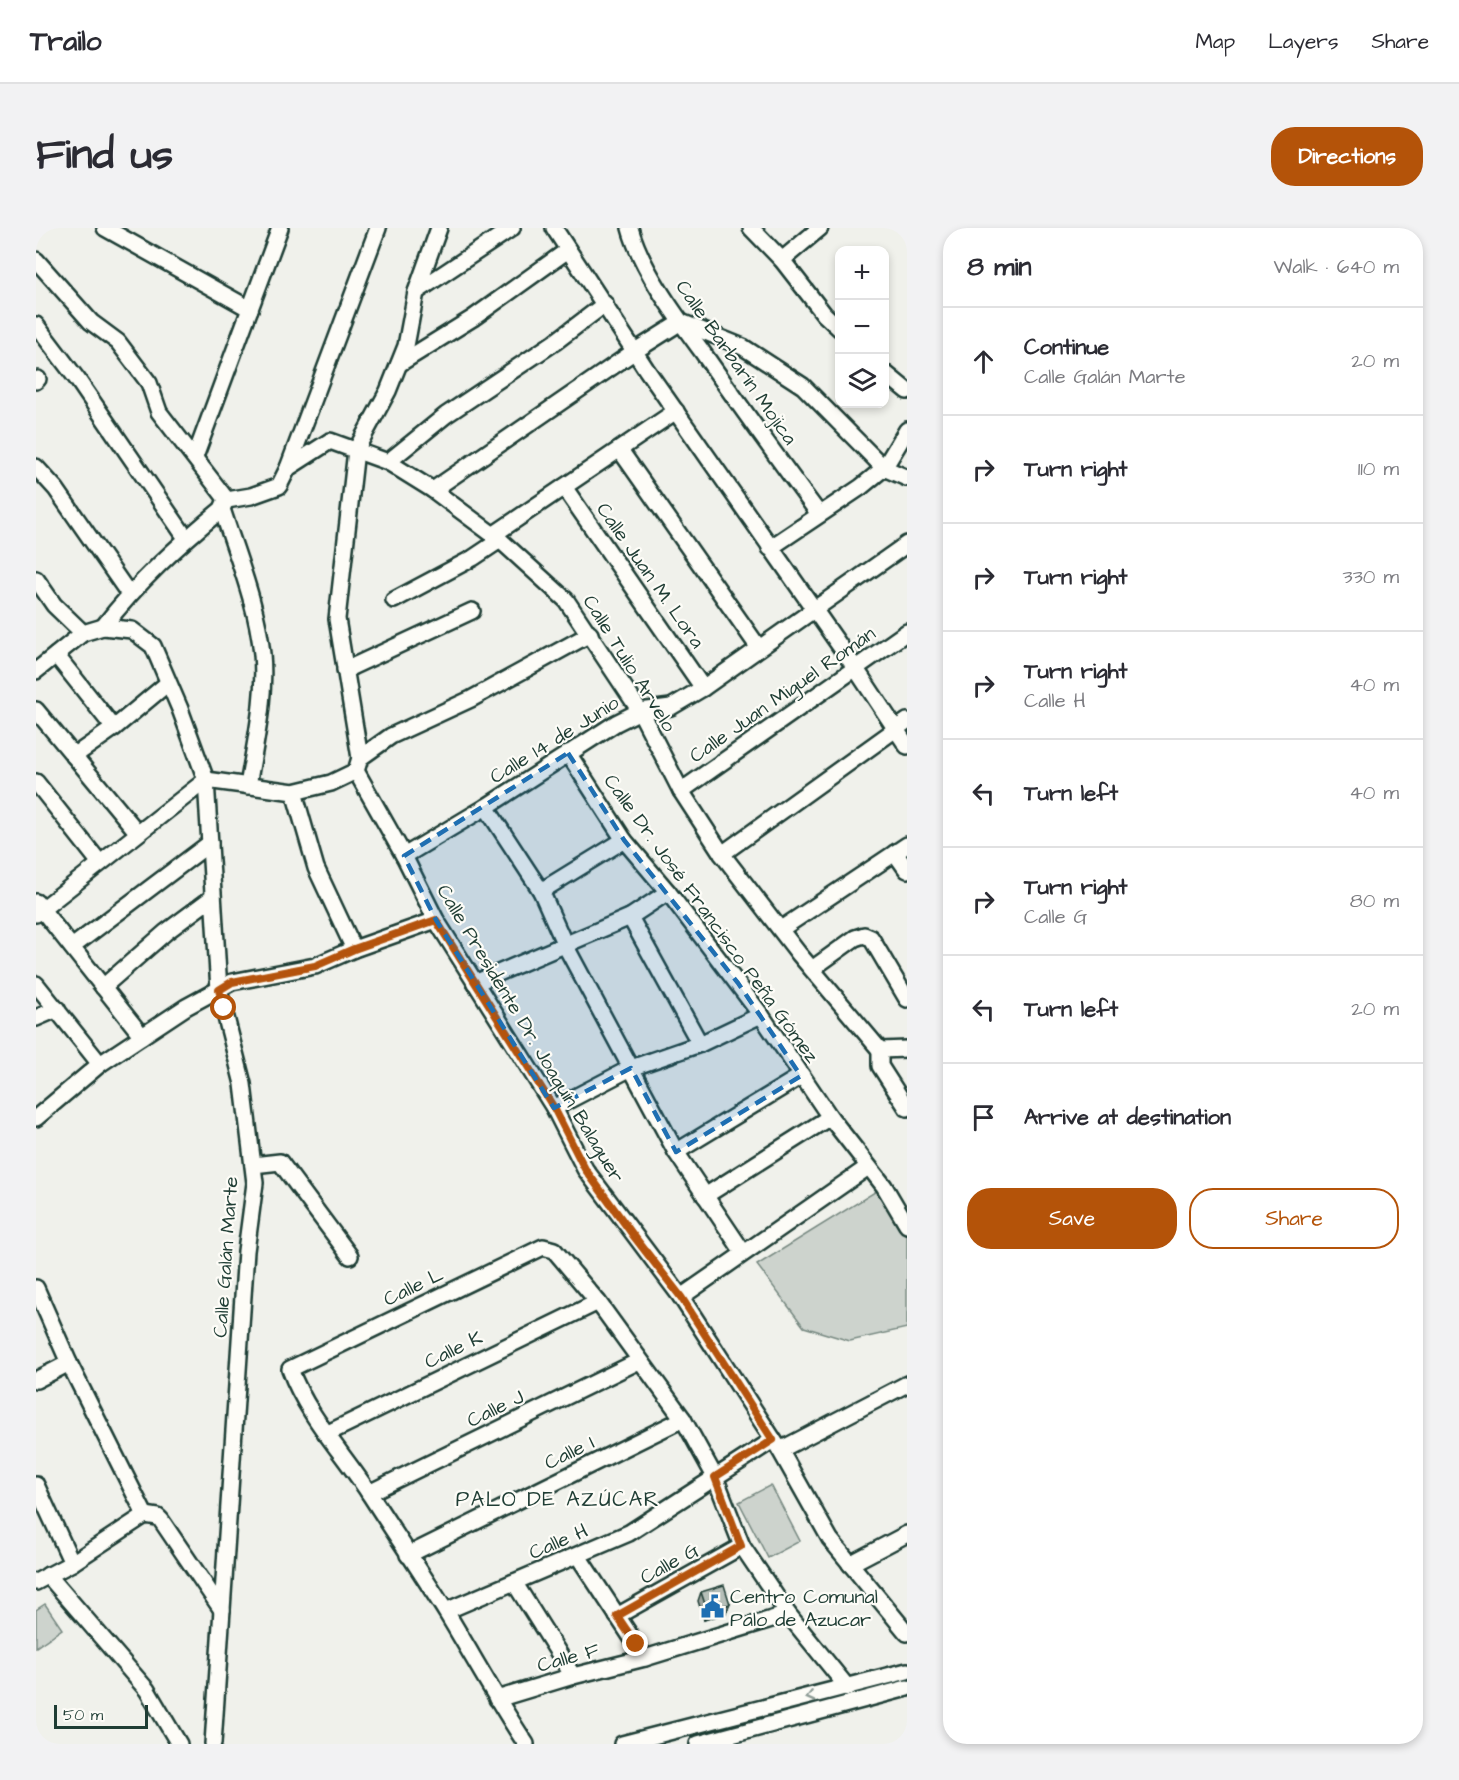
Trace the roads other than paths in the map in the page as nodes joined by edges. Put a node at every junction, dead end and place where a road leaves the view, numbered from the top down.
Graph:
1 (105, 228) edge
2 (280, 228) edge
3 (378, 228) edge
4 (439, 228) edge
5 (512, 228) edge
6 (554, 228) edge
7 (630, 228) edge
8 (752, 228) edge
9 (820, 228) edge
10 (493, 233) edge
11 (568, 250) junction
12 (36, 260) edge
13 (782, 260) junction
14 (416, 292) junction
15 (605, 304) junction
16 (250, 309) junction
17 (681, 322) junction
18 (835, 324) edge
19 (36, 325) edge
20 (634, 351) junction
21 (399, 364) junction
22 (889, 375) edge
23 (907, 391) edge
24 (676, 411) junction
25 (907, 430) edge
26 (356, 450) junction
27 (620, 450) junction
28 (195, 457) junction
29 (388, 462) junction
30 (36, 467) edge
31 (288, 468) junction
32 (884, 468) junction
33 (907, 478) edge
34 (564, 487) junction
35 (433, 490) junction
36 (224, 504) junction
37 (819, 514) junction
38 (497, 537) junction
39 (186, 538) junction
40 (907, 544) edge
41 (770, 548) junction
42 (36, 579) edge
43 (129, 594) junction
44 (394, 600) dead end
45 (472, 611) dead end
46 (814, 611) junction
47 (103, 627) junction
48 (907, 632) edge
49 (83, 633) junction
50 (590, 634) junction
51 (759, 648) junction
52 (56, 655) junction
53 (856, 669) junction
54 (345, 670) junction
55 (36, 671) edge
56 (168, 683) junction
57 (704, 688) junction
58 (36, 710) edge
59 (640, 711) junction
60 (902, 725) edge
61 (114, 728) junction
62 (907, 746) edge
63 (567, 753) junction
64 (74, 756) junction
65 (358, 764) junction
66 (206, 780) junction
67 (36, 782) edge
68 (248, 786) junction
69 (681, 791) junction
70 (294, 792) junction
71 (486, 807) junction
72 (138, 833) junction
73 (624, 840) junction
74 (210, 843) junction
75 (901, 849) edge
76 (722, 854) junction
77 (404, 856) junction
78 (100, 863) junction
79 (907, 870) edge
80 (541, 891) junction
81 (668, 892) junction
82 (213, 897) junction
83 (38, 908) edge
84 (630, 917) junction
85 (436, 920) junction
86 (782, 929) junction
87 (565, 945) junction
88 (72, 947) junction
89 (354, 949) junction
90 (812, 969) junction
91 (475, 983) junction
92 (36, 984) edge
93 (103, 987) junction
94 (219, 990) junction
95 (907, 999) edge
96 (57, 1009) junction
97 (761, 1015) junction
98 (36, 1018) edge
99 (142, 1036) junction
100 (700, 1044) junction
101 (907, 1049) edge
102 (880, 1050) junction
103 (100, 1064) junction
104 (631, 1068) junction
105 (801, 1076) junction
106 (554, 1108) junction
107 (907, 1108) edge
108 (830, 1117) junction
109 (36, 1118) edge
110 (676, 1152) junction
111 (253, 1165) junction
112 (868, 1167) junction
113 (705, 1196) junction
114 (907, 1225) edge
115 (742, 1252) junction
116 (350, 1256) dead end
117 (36, 1288) edge
118 (681, 1297) junction
119 (598, 1302) junction
120 (639, 1361) junction
121 (69, 1364) junction
122 (36, 1380) edge
123 (907, 1384) edge
124 (683, 1419) junction
125 (326, 1434) junction
126 (777, 1445) junction
127 (715, 1477) junction
128 (36, 1485) edge
129 (369, 1493) junction
130 (145, 1515) junction
131 (907, 1534) edge
132 (741, 1546) junction
133 (408, 1555) junction
134 (579, 1556) junction
135 (72, 1563) junction
136 (850, 1564) junction
137 (42, 1579) edge
138 (514, 1582) junction
139 (222, 1610) junction
140 (446, 1611) junction
141 (789, 1614) junction
142 (617, 1616) junction
143 (907, 1634) edge
144 (645, 1658) junction
145 (907, 1671) edge
146 (573, 1676) junction
147 (848, 1688) junction
148 (907, 1688) edge
149 (497, 1700) junction
150 (179, 1744) edge
151 (213, 1744) edge
152 (526, 1744) edge
153 (622, 1744) edge
154 (699, 1744) edge

1 - 16 street
2 - 16 street
3 - 31 street
4 - 14 street, Calle Presidente Dr. Joaquín Balaguer
5 - 10 street
6 - 11 street
7 - 17 street, Calle Barbarín Mojica
8 - 13 street
9 - 13 street
10 - 14 street
11 - 15 street
11 - 21 street
12 - 28 street
13 - 18 street
14 - 21 street, Calle Presidente Dr. Joaquín Balaguer
15 - 20 street
15 - 29 street
16 - 28 street
17 - 20 street
17 - 32 street
17 - 37 street, Calle Barbarín Mojica
19 - 39 street
20 - 24 street
20 - 35 street
21 - 26 street, Calle Presidente Dr. Joaquín Balaguer
22 - 23 street
24 - 27 street
24 - 41 street
25 - 32 street
26 - 29 street, Calle Tulio Arvelo
26 - 31 street, Calle Tulio Arvelo
26 - 54 street, Calle Presidente Dr. Joaquín Balaguer
27 - 34 street
27 - 51 street
28 - 36 street
29 - 35 street, Calle Tulio Arvelo
30 - 43 street
31 - 36 street, Calle Tulio Arvelo
32 - 33 street
32 - 37 street
34 - 38 street
34 - 57 street, Calle Juan M. Lora
35 - 38 street, Calle Tulio Arvelo
36 - 39 street, Calle Tulio Arvelo
36 - 68 street
37 - 41 street
38 - 44 street
38 - 50 street, Calle Tulio Arvelo
39 - 43 street, Calle Tulio Arvelo
40 - 46 street, Calle 14 de Junio
41 - 46 street
42 - 49 street
43 - 47 street, Calle Tulio Arvelo
45 - 54 street
46 - 51 street, Calle 14 de Junio
46 - 53 street
47 - 49 street, Calle Galán Marte
47 - 56 street, Calle Galán Marte
48 - 53 street, Calle Juan Miguel Román
49 - 52 street
50 - 59 street, Calle Tulio Arvelo
50 - 65 street
51 - 57 street, Calle 14 de Junio
52 - 55 street
52 - 61 street
53 - 60 street
53 - 69 street, Calle Juan Miguel Román
54 - 65 street, Calle Presidente Dr. Joaquín Balaguer
56 - 61 street
56 - 66 street, Calle Galán Marte
57 - 59 street, Calle 14 de Junio
58 - 64 street
59 - 63 street, Calle 14 de Junio
59 - 69 street, Calle Tulio Arvelo
60 - 62 street
60 - 76 street
61 - 64 street
63 - 71 street, Calle 14 de Junio
63 - 73 street, Calle Dr. José Francisco Peña Gómez
64 - 72 street
65 - 70 street
65 - 77 street, Calle Presidente Dr. Joaquín Balaguer
66 - 68 street
66 - 72 street
66 - 74 street, Calle Galán Marte
67 - 78 street
68 - 70 street
69 - 76 street, Calle Tulio Arvelo
70 - 89 street
71 - 77 street, Calle 14 de Junio
71 - 80 street
72 - 78 street
73 - 80 street
73 - 81 street, Calle Dr. José Francisco Peña Gómez
74 - 82 street, Calle Galán Marte
74 - 88 street
75 - 79 street
75 - 86 street
76 - 86 street, Calle Tulio Arvelo
77 - 85 street, Calle Presidente Dr. Joaquín Balaguer
78 - 83 street
80 - 87 street
81 - 84 street
81 - 97 street, Calle Dr. José Francisco Peña Gómez
82 - 93 street
82 - 94 street, Calle Galán Marte
83 - 88 street
84 - 87 street
84 - 100 street
85 - 89 street
85 - 91 street, Calle Presidente Dr. Joaquín Balaguer
86 - 90 street, Calle Tulio Arvelo
87 - 91 street
87 - 104 street
88 - 93 street
89 - 94 street
90 - 95 street
90 - 102 street, Calle Tulio Arvelo
91 - 106 street, Calle Presidente Dr. Joaquín Balaguer
92 - 96 street
93 - 99 street
94 - 99 street
94 - 111 street, Calle Galán Marte
96 - 98 street
96 - 103 street
97 - 100 street
97 - 105 street, Calle Dr. José Francisco Peña Gómez
99 - 103 street
100 - 104 street
101 - 102 street
102 - 107 street
103 - 109 street
104 - 106 street
104 - 110 street
105 - 108 street, Calle Dr. José Francisco Peña Gómez
105 - 110 street
106 - 118 street, Calle Presidente Dr. Joaquín Balaguer
108 - 112 street, Calle Dr. José Francisco Peña Gómez
108 - 113 street
110 - 113 street
111 - 116 street
111 - 139 street, Calle Galán Marte
112 - 114 street, Calle Dr. José Francisco Peña Gómez
112 - 115 street
113 - 115 street
115 - 118 street
117 - 121 street
118 - 126 street, Calle Presidente Dr. Joaquín Balaguer
119 - 120 street
119 - 125 street, Calle K
119 - 125 street, Calle L
120 - 124 street
120 - 129 street, Calle J
121 - 122 street
121 - 130 street
123 - 126 street, Calle H
124 - 127 street
124 - 133 street, Calle I
125 - 129 street
126 - 127 street, Calle H
126 - 136 street, Calle Presidente Dr. Joaquín Balaguer
127 - 132 street
127 - 134 street, Calle H
128 - 135 street
129 - 133 street
130 - 135 street
130 - 139 street
131 - 136 street
132 - 141 street
132 - 142 street, Calle G
133 - 140 street
134 - 138 street, Calle H
134 - 142 street
135 - 137 street
136 - 143 street, Calle Presidente Dr. Joaquín Balaguer
137 - 150 street
138 - 140 street, Calle H
138 - 146 street
139 - 151 street, Calle Galán Marte
140 - 149 street
141 - 144 street, Calle F
141 - 147 street
142 - 144 street
144 - 146 street, Calle F
145 - 147 street
146 - 149 street, Calle F
147 -> 153 street
148 - 154 street
149 - 152 street

